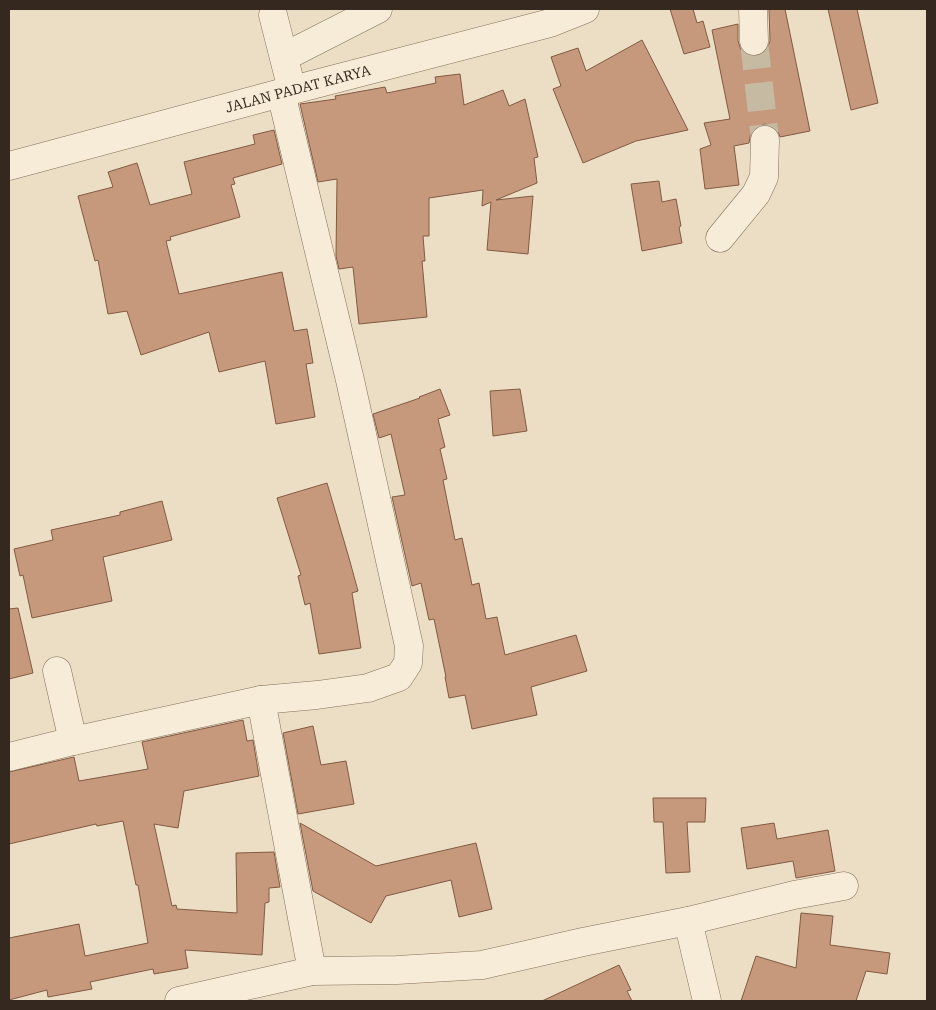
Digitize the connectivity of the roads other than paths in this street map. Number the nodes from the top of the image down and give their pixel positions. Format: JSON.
{"nodes":[{"id":1,"x":378,"y":9,"type":"edge"},
{"id":2,"x":585,"y":9,"type":"edge"},
{"id":3,"x":753,"y":9,"type":"edge"},
{"id":4,"x":273,"y":15,"type":"dead end"},
{"id":5,"x":754,"y":41,"type":"tunnel mouth"},
{"id":6,"x":284,"y":57,"type":"junction"},
{"id":7,"x":286,"y":91,"type":"junction"},
{"id":8,"x":765,"y":140,"type":"tunnel mouth"},
{"id":9,"x":9,"y":166,"type":"edge"},
{"id":10,"x":720,"y":238,"type":"dead end"},
{"id":11,"x":57,"y":671,"type":"dead end"},
{"id":12,"x":261,"y":700,"type":"junction"},
{"id":13,"x":73,"y":740,"type":"junction"},
{"id":14,"x":9,"y":757,"type":"edge"},
{"id":15,"x":844,"y":886,"type":"dead end"},
{"id":16,"x":688,"y":921,"type":"junction"},
{"id":17,"x":312,"y":971,"type":"junction"},
{"id":18,"x":179,"y":1001,"type":"edge"},
{"id":19,"x":708,"y":1001,"type":"edge"}],
"edges":[{"from":1,"to":6,"type":"street"},
{"from":2,"to":7,"type":"street","name":"JALAN PADAT KARYA"},
{"from":3,"to":5,"type":"street"},
{"from":4,"to":6,"type":"street"},
{"from":6,"to":7,"type":"street"},
{"from":7,"to":9,"type":"street","name":"JALAN PADAT KARYA"},
{"from":7,"to":12,"type":"street"},
{"from":8,"to":10,"type":"street"},
{"from":11,"to":13,"type":"street"},
{"from":12,"to":13,"type":"street"},
{"from":12,"to":17,"type":"street"},
{"from":13,"to":14,"type":"street"},
{"from":15,"to":16,"type":"street"},
{"from":16,"to":17,"type":"street"},
{"from":16,"to":19,"type":"street"},
{"from":17,"to":18,"type":"street"}]}
